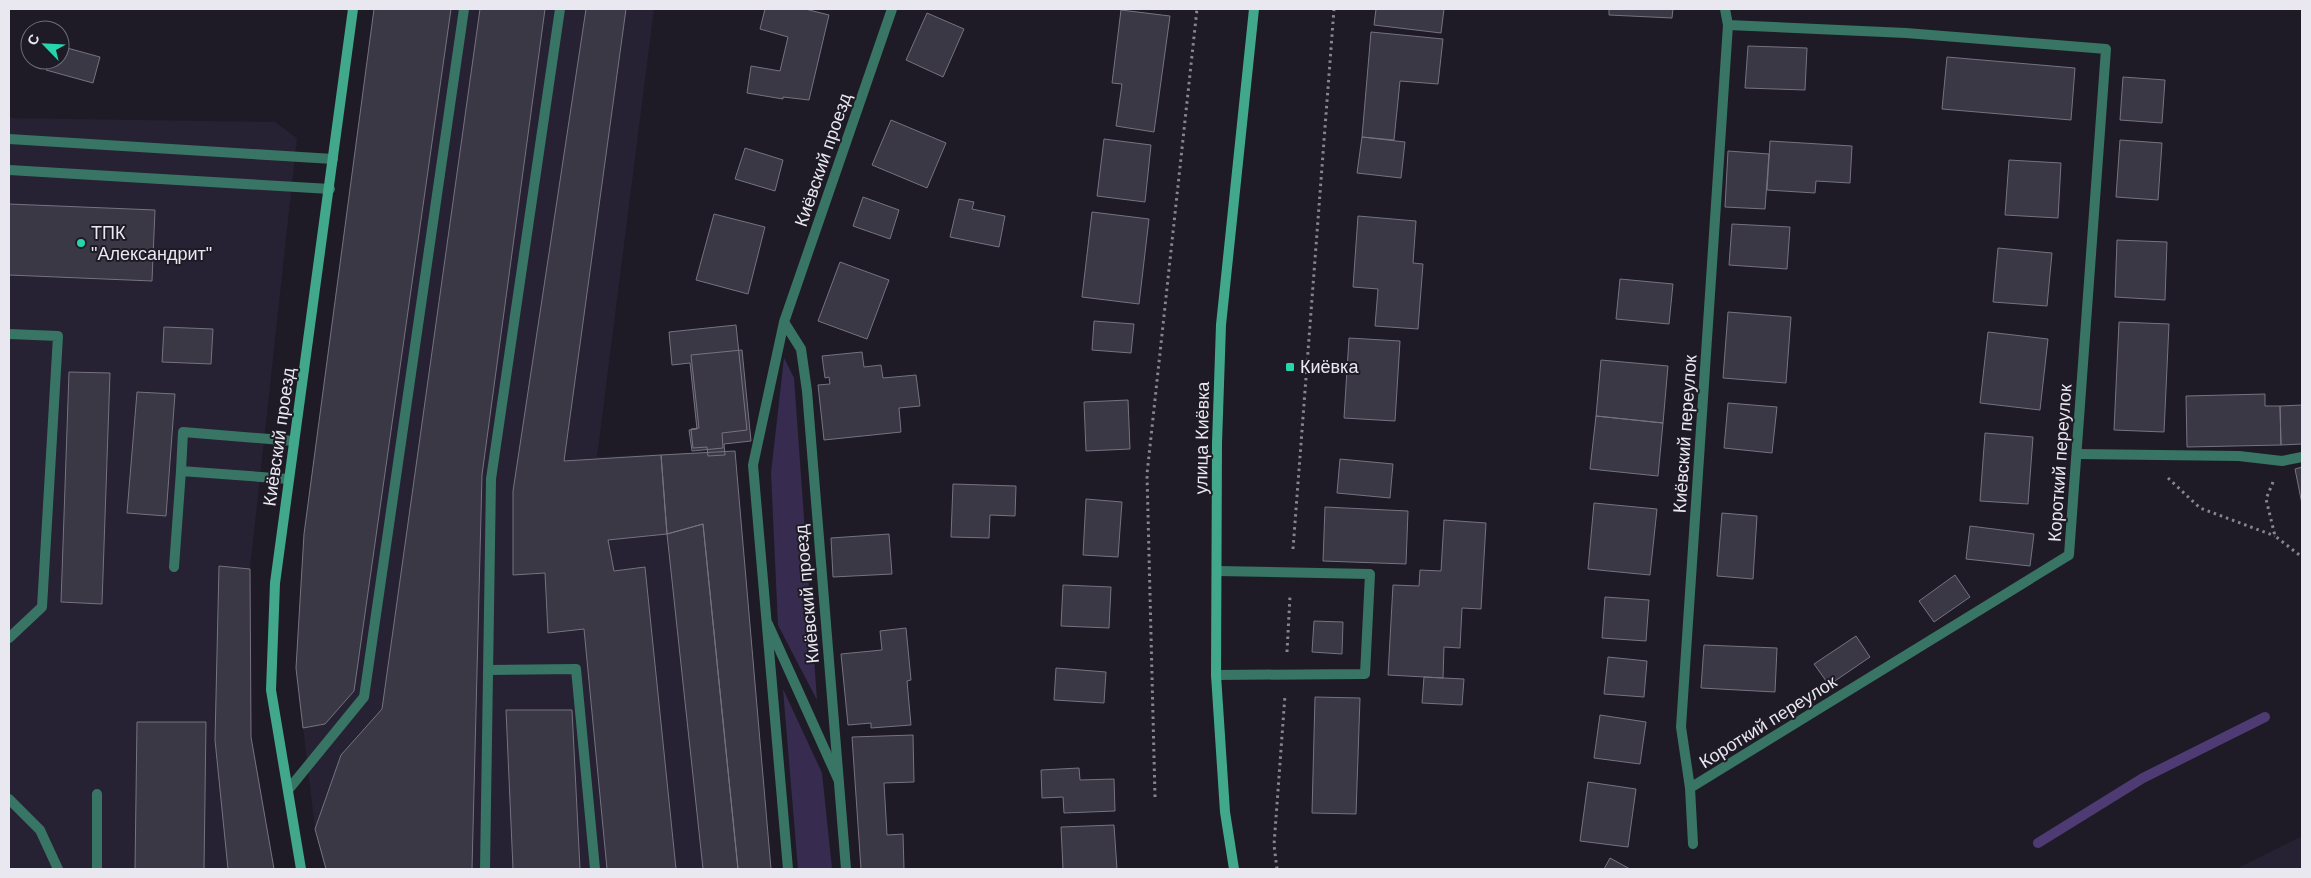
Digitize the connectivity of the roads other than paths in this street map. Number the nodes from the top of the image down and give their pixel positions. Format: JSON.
{"nodes":[{"id":1,"x":353,"y":9,"type":"edge"},
{"id":2,"x":464,"y":9,"type":"edge"},
{"id":3,"x":560,"y":9,"type":"edge"},
{"id":4,"x":892,"y":9,"type":"edge"},
{"id":5,"x":1254,"y":9,"type":"edge"},
{"id":6,"x":1725,"y":9,"type":"edge"},
{"id":7,"x":1728,"y":25,"type":"junction"},
{"id":8,"x":9,"y":139,"type":"edge"},
{"id":9,"x":333,"y":159,"type":"junction"},
{"id":10,"x":9,"y":170,"type":"edge"},
{"id":11,"x":330,"y":189,"type":"junction"},
{"id":12,"x":784,"y":322,"type":"junction"},
{"id":13,"x":9,"y":334,"type":"edge"},
{"id":14,"x":294,"y":441,"type":"junction"},
{"id":15,"x":2077,"y":454,"type":"junction"},
{"id":16,"x":2302,"y":457,"type":"edge"},
{"id":17,"x":181,"y":471,"type":"junction"},
{"id":18,"x":289,"y":479,"type":"junction"},
{"id":19,"x":174,"y":567,"type":"dead end"},
{"id":20,"x":1217,"y":571,"type":"junction"},
{"id":21,"x":765,"y":619,"type":"junction"},
{"id":22,"x":9,"y":638,"type":"edge"},
{"id":23,"x":488,"y":670,"type":"junction"},
{"id":24,"x":1216,"y":675,"type":"junction"},
{"id":25,"x":838,"y":780,"type":"junction"},
{"id":26,"x":1690,"y":788,"type":"junction"},
{"id":27,"x":288,"y":790,"type":"junction"},
{"id":28,"x":97,"y":794,"type":"dead end"},
{"id":29,"x":9,"y":799,"type":"edge"},
{"id":30,"x":1693,"y":844,"type":"dead end"},
{"id":31,"x":58,"y":869,"type":"edge"},
{"id":32,"x":97,"y":869,"type":"edge"},
{"id":33,"x":301,"y":869,"type":"edge"},
{"id":34,"x":485,"y":869,"type":"edge"},
{"id":35,"x":595,"y":869,"type":"edge"},
{"id":36,"x":788,"y":869,"type":"edge"},
{"id":37,"x":846,"y":869,"type":"edge"},
{"id":38,"x":1234,"y":869,"type":"edge"}],
"edges":[{"from":1,"to":9,"type":"main road","name":"Киёвский проезд"},
{"from":2,"to":27,"type":"street"},
{"from":3,"to":23,"type":"street"},
{"from":4,"to":12,"type":"street","name":"Киёвский проезд"},
{"from":5,"to":20,"type":"main road","name":"улица Киёвка"},
{"from":6,"to":7,"type":"street","name":"Киёвский переулок"},
{"from":7,"to":15,"type":"street","name":"Короткий переулок"},
{"from":7,"to":26,"type":"street","name":"Киёвский переулок"},
{"from":8,"to":9,"type":"street"},
{"from":9,"to":11,"type":"main road","name":"Киёвский проезд"},
{"from":10,"to":11,"type":"street"},
{"from":11,"to":14,"type":"main road","name":"Киёвский проезд"},
{"from":12,"to":21,"type":"street","name":"Киёвский проезд"},
{"from":12,"to":25,"type":"street","name":"Киёвский проезд"},
{"from":13,"to":22,"type":"street"},
{"from":14,"to":17,"type":"street"},
{"from":14,"to":18,"type":"main road","name":"Киёвский проезд"},
{"from":15,"to":16,"type":"street"},
{"from":15,"to":26,"type":"street","name":"Короткий переулок"},
{"from":17,"to":18,"type":"street"},
{"from":17,"to":19,"type":"street"},
{"from":18,"to":27,"type":"main road","name":"Киёвский проезд"},
{"from":20,"to":24,"type":"main road","name":"улица Киёвка"},
{"from":20,"to":24,"type":"street"},
{"from":21,"to":25,"type":"street"},
{"from":21,"to":36,"type":"street","name":"Киёвский проезд"},
{"from":23,"to":34,"type":"street"},
{"from":23,"to":35,"type":"street"},
{"from":24,"to":38,"type":"main road","name":"улица Киёвка"},
{"from":25,"to":37,"type":"street","name":"Киёвский проезд"},
{"from":26,"to":30,"type":"street","name":"Киёвский переулок"},
{"from":27,"to":33,"type":"main road","name":"Киёвский проезд"},
{"from":28,"to":32,"type":"street"},
{"from":29,"to":31,"type":"street"}]}
